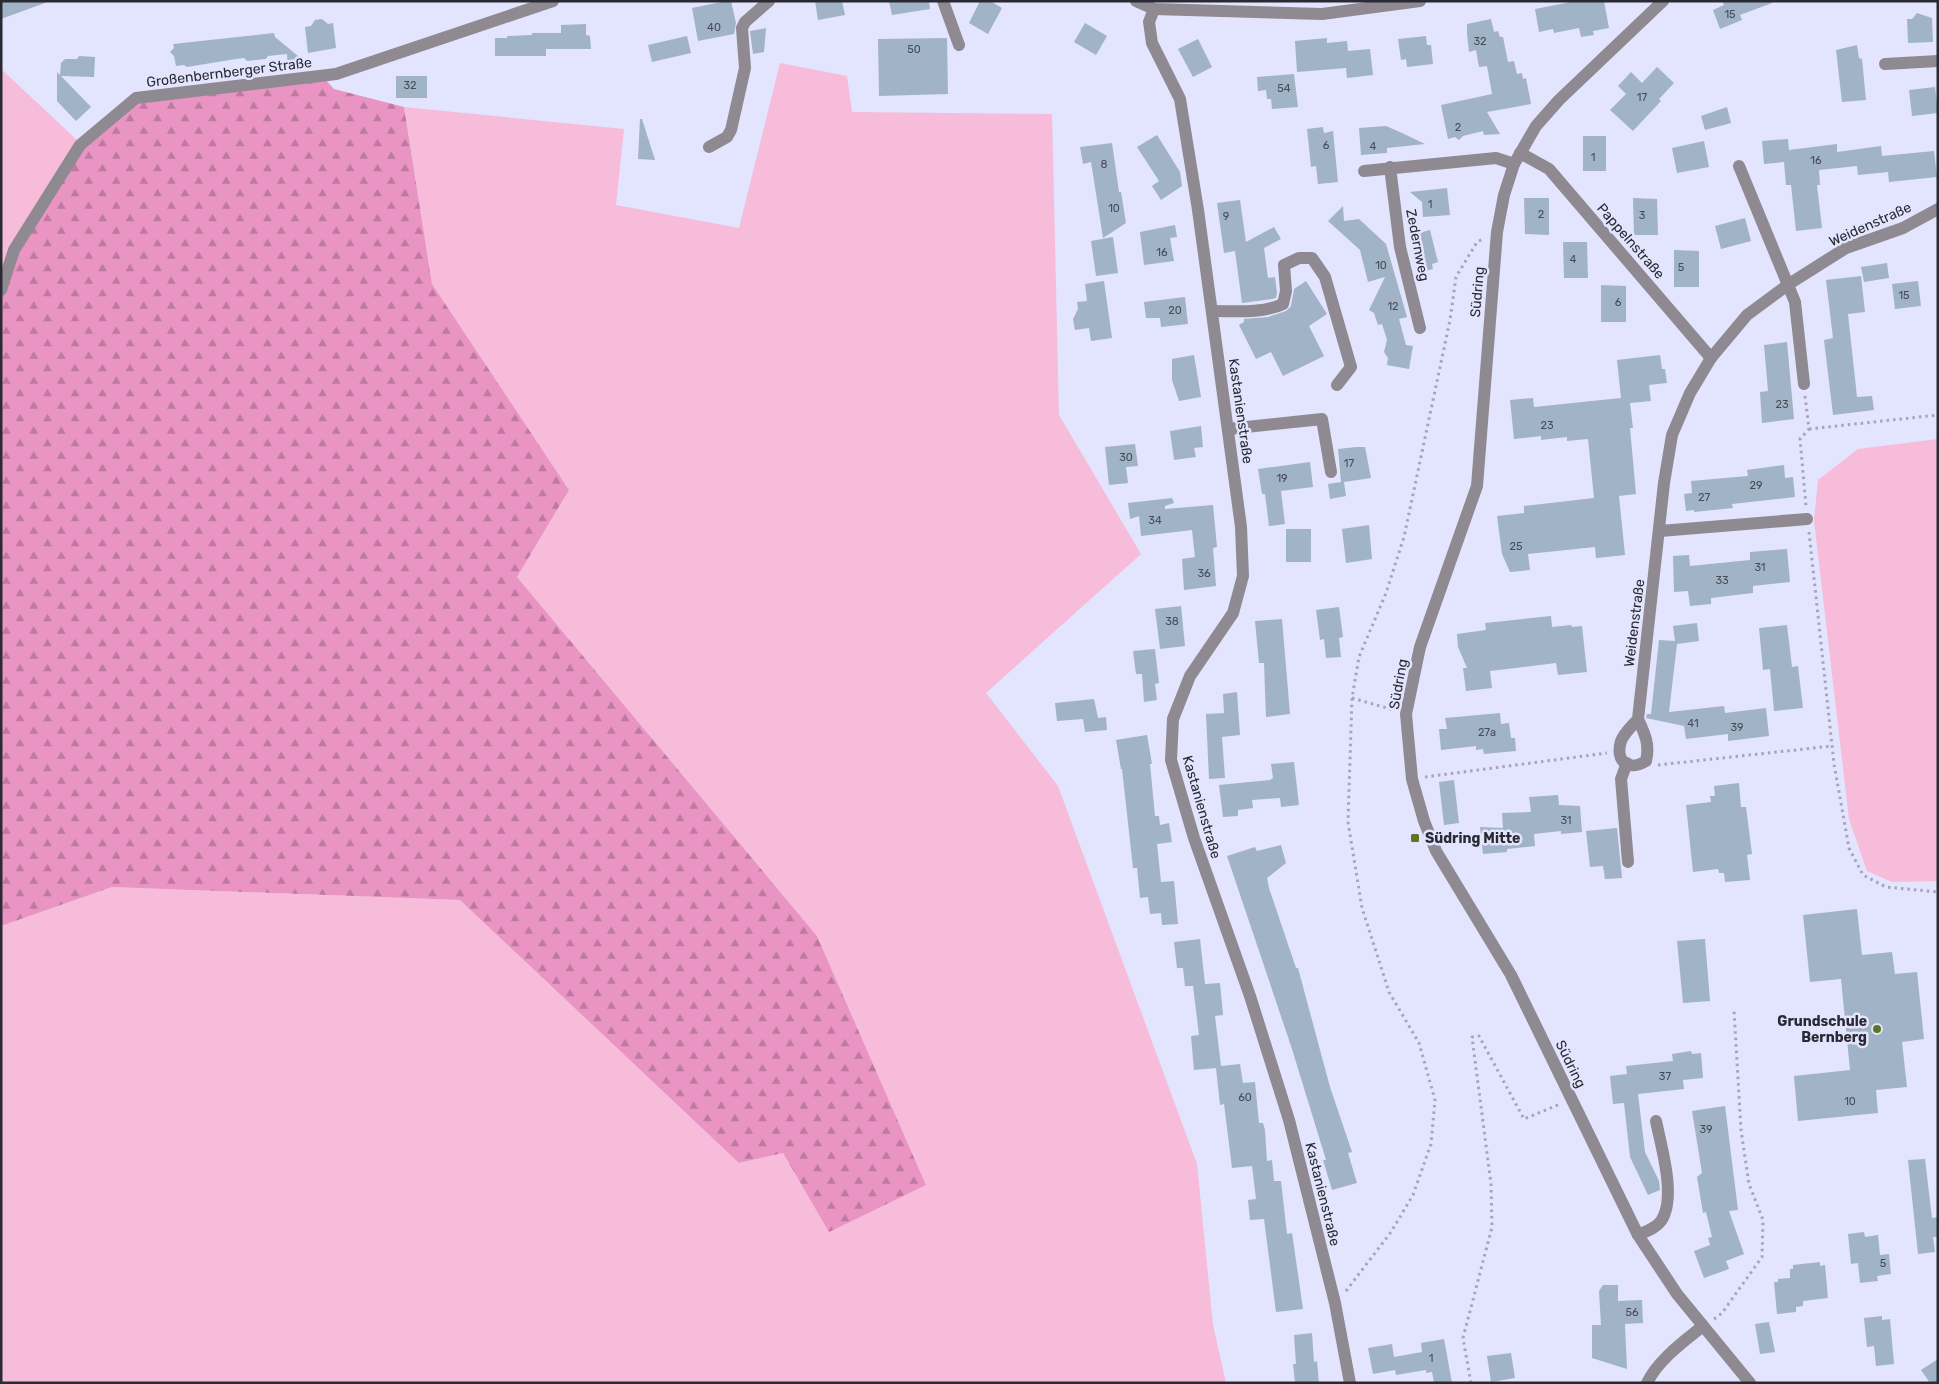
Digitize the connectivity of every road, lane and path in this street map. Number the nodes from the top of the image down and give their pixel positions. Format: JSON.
{"nodes":[{"id":1,"x":553,"y":1,"type":"edge"},
{"id":2,"x":769,"y":1,"type":"edge"},
{"id":3,"x":943,"y":1,"type":"edge"},
{"id":4,"x":1136,"y":1,"type":"edge"},
{"id":5,"x":1420,"y":1,"type":"edge"},
{"id":6,"x":1655,"y":4,"type":"edge"},
{"id":7,"x":1154,"y":9,"type":"junction"},
{"id":8,"x":959,"y":45,"type":"dead end"},
{"id":9,"x":1938,"y":61,"type":"edge"},
{"id":10,"x":1885,"y":64,"type":"dead end"},
{"id":11,"x":709,"y":147,"type":"dead end"},
{"id":12,"x":1517,"y":159,"type":"junction"},
{"id":13,"x":1739,"y":166,"type":"dead end"},
{"id":14,"x":1390,"y":167,"type":"junction"},
{"id":15,"x":1364,"y":170,"type":"dead end"},
{"id":16,"x":1938,"y":209,"type":"edge"},
{"id":17,"x":1789,"y":284,"type":"junction"},
{"id":18,"x":1,"y":290,"type":"edge"},
{"id":19,"x":1212,"y":311,"type":"junction"},
{"id":20,"x":1420,"y":328,"type":"dead end"},
{"id":21,"x":1711,"y":358,"type":"junction"},
{"id":22,"x":1804,"y":384,"type":"joint"},
{"id":23,"x":1338,"y":385,"type":"dead end"},
{"id":24,"x":1938,"y":415,"type":"edge"},
{"id":25,"x":1228,"y":429,"type":"junction"},
{"id":26,"x":1809,"y":429,"type":"junction"},
{"id":27,"x":1331,"y":472,"type":"dead end"},
{"id":28,"x":1807,"y":519,"type":"junction"},
{"id":29,"x":1660,"y":531,"type":"junction"},
{"id":30,"x":1352,"y":698,"type":"dead end"},
{"id":31,"x":1406,"y":714,"type":"junction"},
{"id":32,"x":1638,"y":719,"type":"junction"},
{"id":33,"x":1832,"y":746,"type":"junction"},
{"id":34,"x":1619,"y":752,"type":"junction"},
{"id":35,"x":1646,"y":761,"type":"junction"},
{"id":36,"x":1627,"y":764,"type":"junction"},
{"id":37,"x":1412,"y":779,"type":"junction"},
{"id":38,"x":1628,"y":862,"type":"dead end"},
{"id":39,"x":1938,"y":892,"type":"edge"},
{"id":40,"x":1734,"y":1010,"type":"dead end"},
{"id":41,"x":1571,"y":1099,"type":"junction"},
{"id":42,"x":1656,"y":1121,"type":"dead end"},
{"id":43,"x":1638,"y":1235,"type":"junction"},
{"id":44,"x":1702,"y":1326,"type":"junction"},
{"id":45,"x":1350,"y":1383,"type":"edge"},
{"id":46,"x":1471,"y":1383,"type":"edge"},
{"id":47,"x":1648,"y":1383,"type":"edge"},
{"id":48,"x":1750,"y":1383,"type":"edge"}],
"edges":[{"from":1,"to":18,"type":"street","name":"Großenbernberger Straße"},
{"from":2,"to":11,"type":"street"},
{"from":3,"to":8,"type":"street"},
{"from":4,"to":7,"type":"street"},
{"from":5,"to":7,"type":"street"},
{"from":6,"to":12,"type":"street","name":"Südring"},
{"from":7,"to":19,"type":"street","name":"Kastanienstraße"},
{"from":9,"to":10,"type":"street"},
{"from":12,"to":14,"type":"street"},
{"from":12,"to":21,"type":"street","name":"Pappelnstraße"},
{"from":12,"to":31,"type":"street","name":"Südring"},
{"from":13,"to":17,"type":"street"},
{"from":14,"to":15,"type":"street"},
{"from":14,"to":20,"type":"street","name":"Zedernweg"},
{"from":16,"to":17,"type":"street","name":"Weidenstraße"},
{"from":17,"to":21,"type":"street","name":"Weidenstraße"},
{"from":17,"to":22,"type":"street"},
{"from":19,"to":23,"type":"street"},
{"from":19,"to":25,"type":"street","name":"Kastanienstraße"},
{"from":21,"to":29,"type":"street","name":"Weidenstraße"},
{"from":22,"to":26,"type":"path"},
{"from":24,"to":26,"type":"path"},
{"from":25,"to":27,"type":"street"},
{"from":25,"to":45,"type":"street","name":"Kastanienstraße"},
{"from":26,"to":28,"type":"path"},
{"from":28,"to":29,"type":"street"},
{"from":28,"to":33,"type":"path"},
{"from":29,"to":32,"type":"street","name":"Weidenstraße"},
{"from":30,"to":31,"type":"path"},
{"from":31,"to":37,"type":"street","name":"Südring"},
{"from":32,"to":34,"type":"street"},
{"from":32,"to":35,"type":"street","name":"Weidenstraße"},
{"from":33,"to":35,"type":"path"},
{"from":33,"to":39,"type":"path"},
{"from":34,"to":36,"type":"street"},
{"from":34,"to":37,"type":"path"},
{"from":35,"to":36,"type":"street"},
{"from":36,"to":38,"type":"street"},
{"from":37,"to":41,"type":"street","name":"Südring"},
{"from":40,"to":44,"type":"path"},
{"from":41,"to":43,"type":"street","name":"Südring"},
{"from":41,"to":46,"type":"path"},
{"from":42,"to":43,"type":"street"},
{"from":43,"to":44,"type":"street","name":"Südring"},
{"from":44,"to":47,"type":"street"},
{"from":44,"to":48,"type":"street","name":"Südring"}]}
